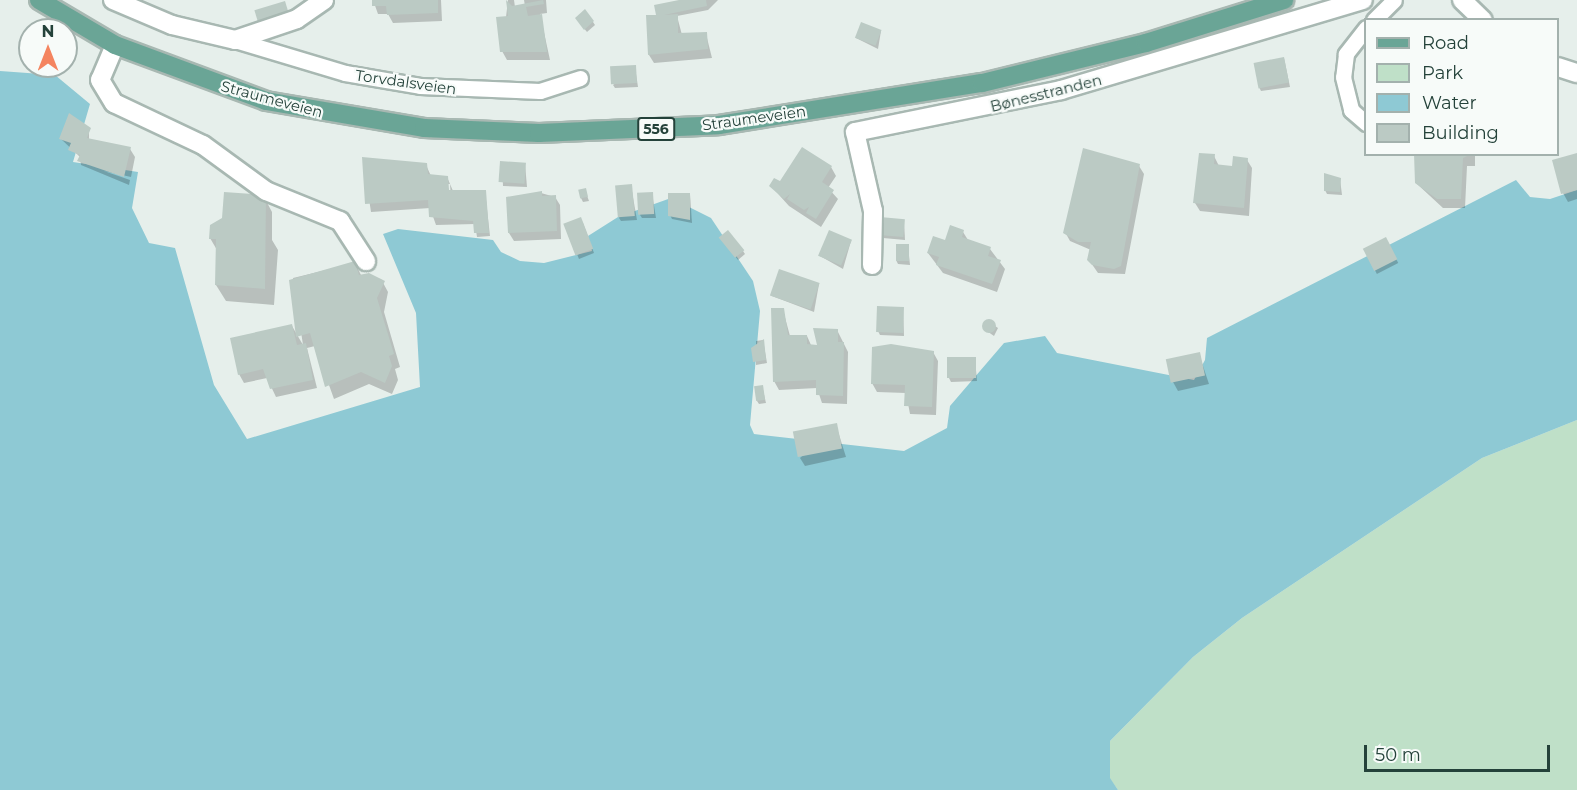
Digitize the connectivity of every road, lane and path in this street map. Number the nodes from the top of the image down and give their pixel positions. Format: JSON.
{"nodes":[{"id":1,"x":39,"y":0,"type":"edge"},
{"id":2,"x":113,"y":0,"type":"edge"},
{"id":3,"x":324,"y":0,"type":"edge"},
{"id":4,"x":1284,"y":0,"type":"edge"},
{"id":5,"x":1363,"y":0,"type":"edge"},
{"id":6,"x":1394,"y":0,"type":"edge"},
{"id":7,"x":1461,"y":0,"type":"edge"},
{"id":8,"x":1376,"y":18,"type":"edge"},
{"id":9,"x":1481,"y":18,"type":"edge"},
{"id":10,"x":1364,"y":29,"type":"edge"},
{"id":11,"x":235,"y":40,"type":"junction"},
{"id":12,"x":115,"y":45,"type":"junction"},
{"id":13,"x":1559,"y":68,"type":"edge"},
{"id":14,"x":1577,"y":73,"type":"edge"},
{"id":15,"x":580,"y":78,"type":"dead end"},
{"id":16,"x":1364,"y":122,"type":"edge"},
{"id":17,"x":366,"y":261,"type":"dead end"},
{"id":18,"x":872,"y":265,"type":"dead end"}],
"edges":[{"from":1,"to":12,"type":"main road","name":"Straumeveien","number":"556"},
{"from":2,"to":11,"type":"street","name":"Torvdalsveien"},
{"from":3,"to":11,"type":"street"},
{"from":4,"to":12,"type":"main road","name":"Straumeveien","number":"556"},
{"from":5,"to":18,"type":"street","name":"Bønesstranden"},
{"from":6,"to":8,"type":"lane"},
{"from":7,"to":9,"type":"street"},
{"from":10,"to":16,"type":"lane"},
{"from":11,"to":15,"type":"lane","name":"Torvdalsveien"},
{"from":12,"to":17,"type":"street"},
{"from":13,"to":14,"type":"street"}]}
